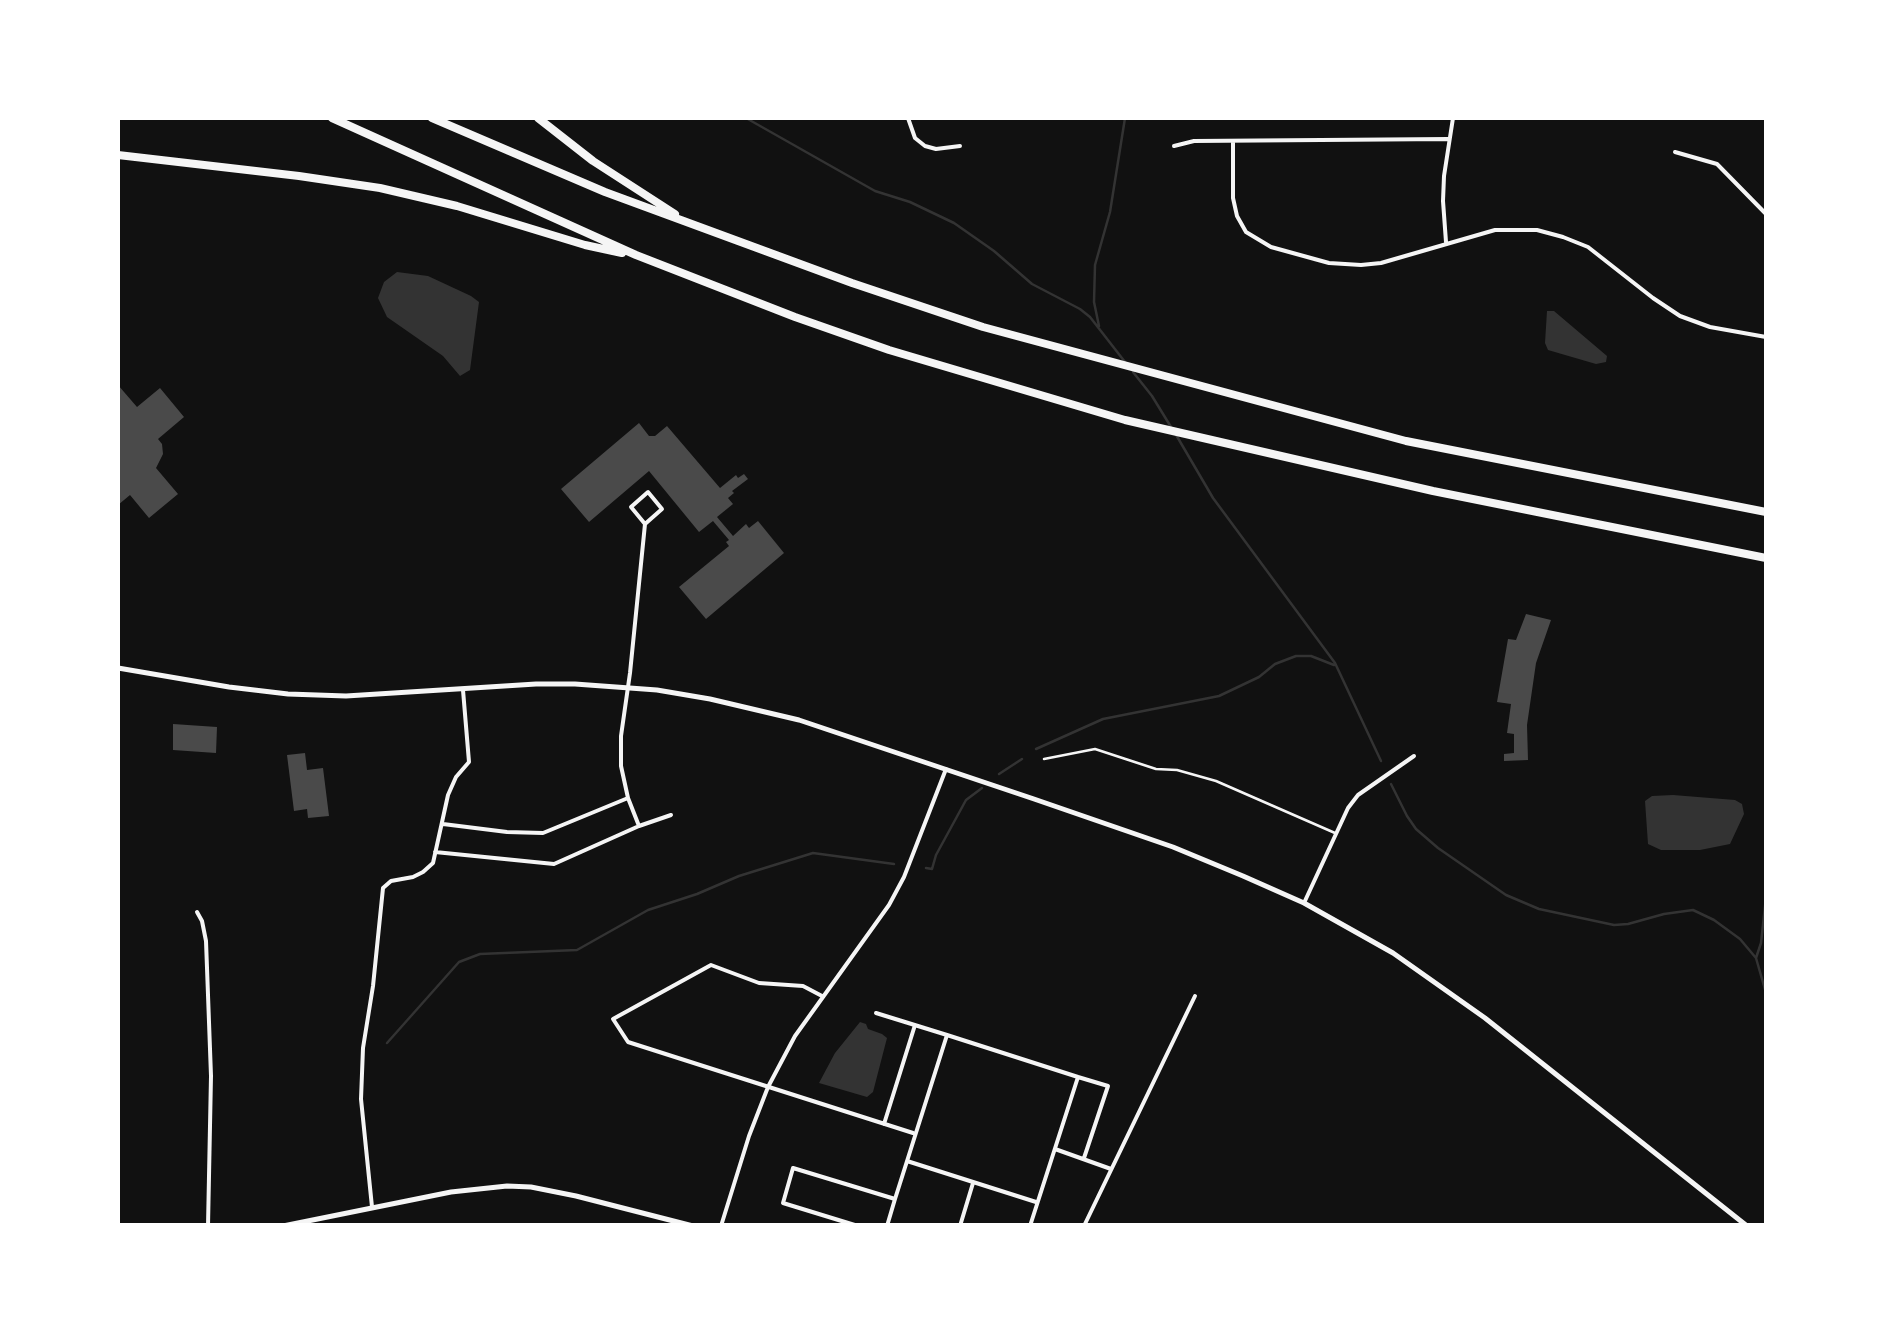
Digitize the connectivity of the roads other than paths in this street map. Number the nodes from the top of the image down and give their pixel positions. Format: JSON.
{"nodes":[{"id":1,"x":332,"y":118,"type":"edge"},
{"id":2,"x":432,"y":118,"type":"edge"},
{"id":3,"x":538,"y":118,"type":"edge"},
{"id":4,"x":908,"y":118,"type":"edge"},
{"id":5,"x":1453,"y":118,"type":"edge"},
{"id":6,"x":1448,"y":139,"type":"junction"},
{"id":7,"x":1233,"y":141,"type":"junction"},
{"id":8,"x":960,"y":146,"type":"dead end"},
{"id":9,"x":1174,"y":146,"type":"dead end"},
{"id":10,"x":1675,"y":152,"type":"dead end"},
{"id":11,"x":118,"y":155,"type":"edge"},
{"id":12,"x":1766,"y":214,"type":"edge"},
{"id":13,"x":688,"y":222,"type":"junction"},
{"id":14,"x":1446,"y":243,"type":"junction"},
{"id":15,"x":636,"y":256,"type":"junction"},
{"id":16,"x":1766,"y":337,"type":"edge"},
{"id":17,"x":1766,"y":512,"type":"edge"},
{"id":18,"x":644,"y":524,"type":"junction"},
{"id":19,"x":1766,"y":558,"type":"edge"},
{"id":20,"x":118,"y":668,"type":"edge"},
{"id":21,"x":463,"y":687,"type":"junction"},
{"id":22,"x":628,"y":687,"type":"junction"},
{"id":23,"x":1414,"y":756,"type":"dead end"},
{"id":24,"x":1044,"y":759,"type":"dead end"},
{"id":25,"x":946,"y":769,"type":"junction"},
{"id":26,"x":628,"y":798,"type":"junction"},
{"id":27,"x":671,"y":815,"type":"dead end"},
{"id":28,"x":443,"y":824,"type":"junction"},
{"id":29,"x":639,"y":826,"type":"junction"},
{"id":30,"x":1336,"y":834,"type":"junction"},
{"id":31,"x":436,"y":852,"type":"junction"},
{"id":32,"x":1304,"y":904,"type":"junction"},
{"id":33,"x":197,"y":912,"type":"dead end"},
{"id":34,"x":822,"y":996,"type":"junction"},
{"id":35,"x":1196,"y":996,"type":"dead end"},
{"id":36,"x":876,"y":1013,"type":"dead end"},
{"id":37,"x":914,"y":1025,"type":"junction"},
{"id":38,"x":947,"y":1035,"type":"junction"},
{"id":39,"x":1078,"y":1076,"type":"junction"},
{"id":40,"x":768,"y":1088,"type":"junction"},
{"id":41,"x":884,"y":1124,"type":"junction"},
{"id":42,"x":914,"y":1134,"type":"junction"},
{"id":43,"x":1055,"y":1149,"type":"junction"},
{"id":44,"x":1084,"y":1158,"type":"junction"},
{"id":45,"x":907,"y":1161,"type":"junction"},
{"id":46,"x":1112,"y":1170,"type":"junction"},
{"id":47,"x":974,"y":1183,"type":"junction"},
{"id":48,"x":894,"y":1200,"type":"junction"},
{"id":49,"x":1038,"y":1202,"type":"junction"},
{"id":50,"x":372,"y":1208,"type":"junction"},
{"id":51,"x":208,"y":1226,"type":"edge"},
{"id":52,"x":283,"y":1226,"type":"edge"},
{"id":53,"x":693,"y":1226,"type":"edge"},
{"id":54,"x":720,"y":1226,"type":"edge"},
{"id":55,"x":858,"y":1226,"type":"edge"},
{"id":56,"x":887,"y":1226,"type":"edge"},
{"id":57,"x":960,"y":1226,"type":"edge"},
{"id":58,"x":1030,"y":1226,"type":"edge"},
{"id":59,"x":1084,"y":1226,"type":"edge"},
{"id":60,"x":1747,"y":1226,"type":"edge"}],
"edges":[{"from":1,"to":15,"type":"highway"},
{"from":2,"to":13,"type":"highway"},
{"from":3,"to":13,"type":"highway"},
{"from":4,"to":8,"type":"street"},
{"from":5,"to":6,"type":"street"},
{"from":6,"to":7,"type":"street"},
{"from":6,"to":14,"type":"street"},
{"from":7,"to":9,"type":"street"},
{"from":7,"to":14,"type":"street"},
{"from":10,"to":12,"type":"street"},
{"from":11,"to":15,"type":"highway"},
{"from":13,"to":17,"type":"highway"},
{"from":14,"to":16,"type":"street"},
{"from":15,"to":19,"type":"highway"},
{"from":18,"to":18,"type":"street"},
{"from":18,"to":22,"type":"street"},
{"from":20,"to":21,"type":"street"},
{"from":21,"to":22,"type":"street"},
{"from":21,"to":28,"type":"street"},
{"from":22,"to":25,"type":"street"},
{"from":22,"to":26,"type":"street"},
{"from":23,"to":30,"type":"street"},
{"from":24,"to":30,"type":"lane"},
{"from":25,"to":32,"type":"street"},
{"from":25,"to":34,"type":"street"},
{"from":26,"to":28,"type":"street"},
{"from":26,"to":29,"type":"street"},
{"from":27,"to":29,"type":"street"},
{"from":28,"to":31,"type":"street"},
{"from":29,"to":31,"type":"street"},
{"from":30,"to":32,"type":"street"},
{"from":31,"to":50,"type":"street"},
{"from":32,"to":60,"type":"street"},
{"from":33,"to":51,"type":"street"},
{"from":34,"to":40,"type":"street"},
{"from":34,"to":40,"type":"street"},
{"from":35,"to":46,"type":"street"},
{"from":36,"to":37,"type":"street"},
{"from":37,"to":38,"type":"street"},
{"from":37,"to":41,"type":"street"},
{"from":38,"to":39,"type":"street"},
{"from":38,"to":42,"type":"street"},
{"from":39,"to":43,"type":"street"},
{"from":39,"to":44,"type":"street"},
{"from":40,"to":41,"type":"street"},
{"from":40,"to":54,"type":"street"},
{"from":41,"to":42,"type":"street"},
{"from":42,"to":45,"type":"street"},
{"from":43,"to":44,"type":"street"},
{"from":43,"to":49,"type":"street"},
{"from":44,"to":46,"type":"street"},
{"from":45,"to":47,"type":"street"},
{"from":45,"to":48,"type":"street"},
{"from":46,"to":59,"type":"street"},
{"from":47,"to":49,"type":"street"},
{"from":47,"to":57,"type":"street"},
{"from":48,"to":55,"type":"street"},
{"from":48,"to":56,"type":"street"},
{"from":49,"to":58,"type":"street"},
{"from":50,"to":52,"type":"street"},
{"from":50,"to":53,"type":"street"}]}
